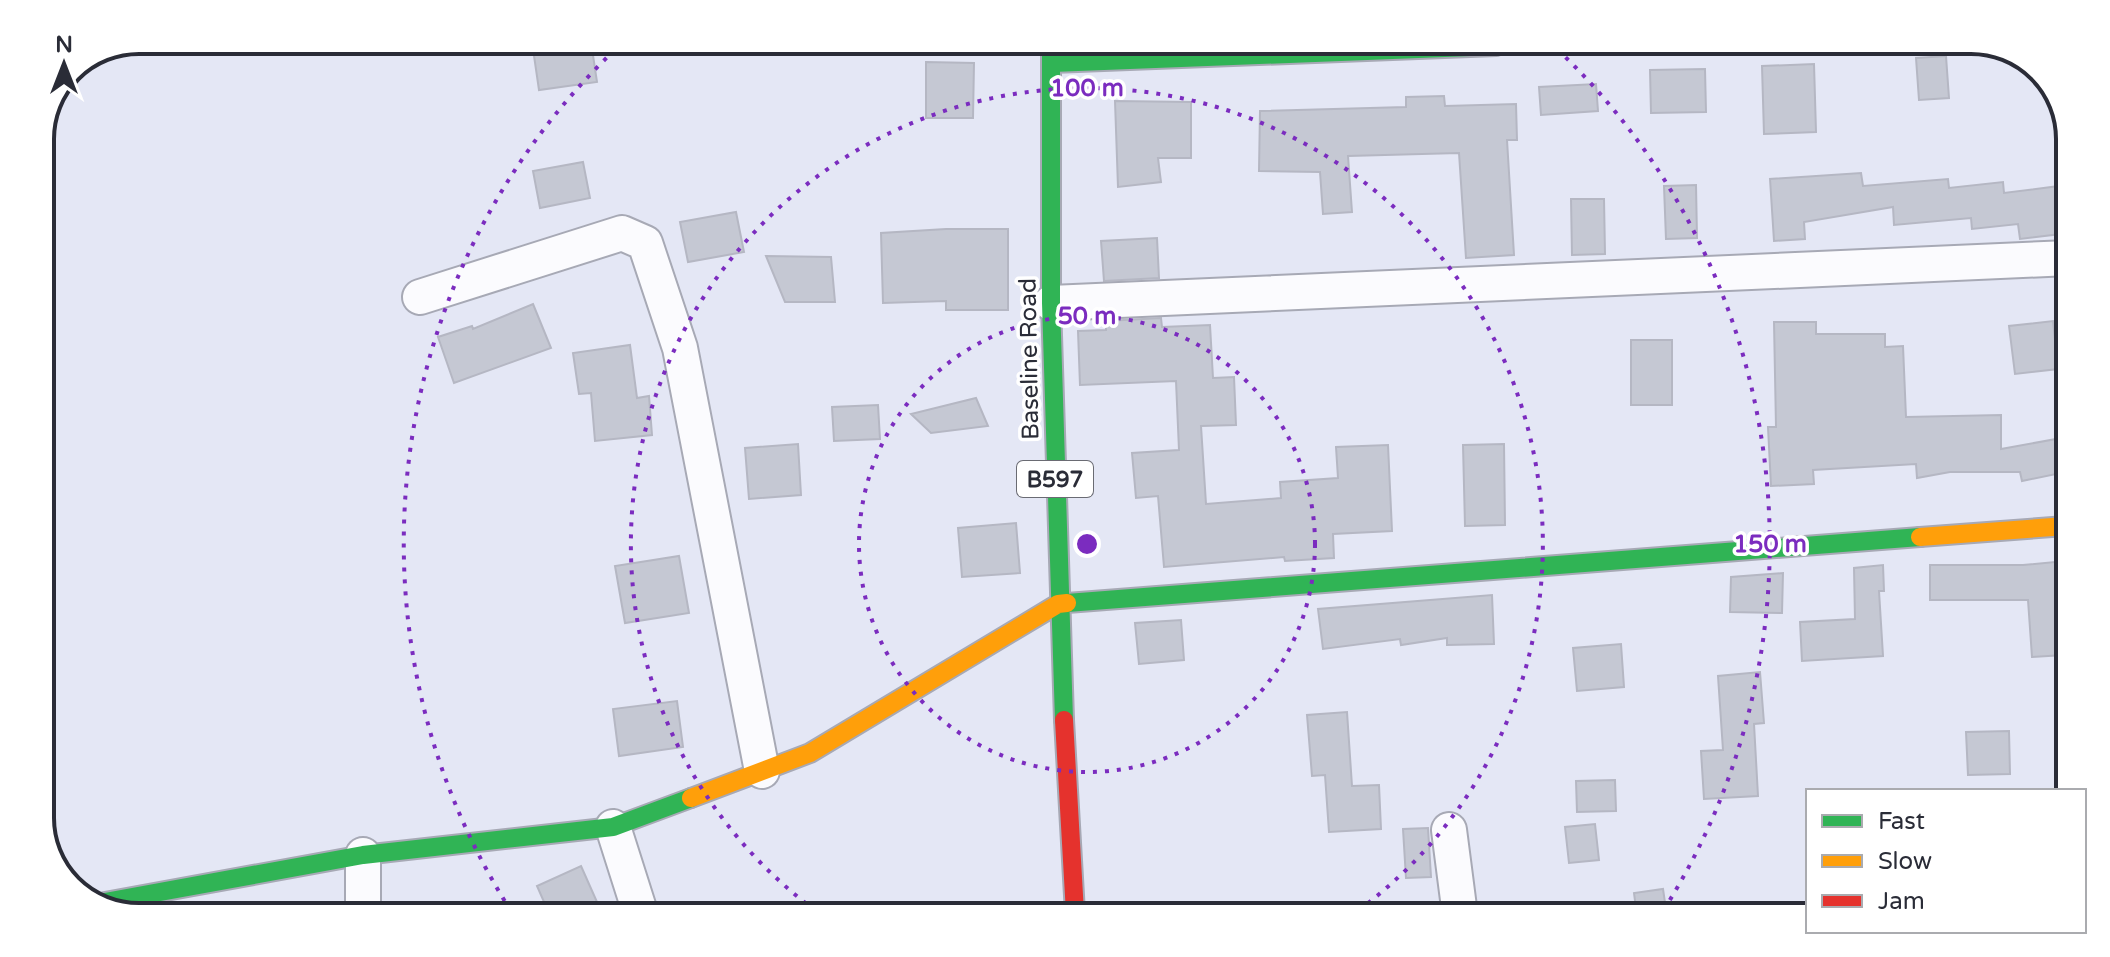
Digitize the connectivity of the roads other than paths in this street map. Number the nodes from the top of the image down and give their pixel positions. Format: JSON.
{"nodes":[{"id":1,"x":1052,"y":54,"type":"edge"},
{"id":2,"x":1287,"y":54,"type":"edge"},
{"id":3,"x":1052,"y":63,"type":"junction"},
{"id":4,"x":2056,"y":259,"type":"edge"},
{"id":5,"x":420,"y":297,"type":"dead end"},
{"id":6,"x":1051,"y":303,"type":"junction"},
{"id":7,"x":2056,"y":527,"type":"edge"},
{"id":8,"x":1058,"y":604,"type":"junction"},
{"id":9,"x":762,"y":771,"type":"junction"},
{"id":10,"x":613,"y":827,"type":"junction"},
{"id":11,"x":1449,"y":830,"type":"dead end"},
{"id":12,"x":363,"y":855,"type":"junction"},
{"id":13,"x":117,"y":900,"type":"edge"},
{"id":14,"x":363,"y":903,"type":"edge"},
{"id":15,"x":637,"y":903,"type":"edge"},
{"id":16,"x":1074,"y":903,"type":"edge"},
{"id":17,"x":1458,"y":903,"type":"edge"}],
"edges":[{"from":1,"to":3,"type":"street","name":"Baseline Road","number":"B597"},
{"from":2,"to":3,"type":"street"},
{"from":3,"to":6,"type":"street","name":"Baseline Road","number":"B597"},
{"from":4,"to":6,"type":"street"},
{"from":5,"to":9,"type":"street"},
{"from":6,"to":8,"type":"street","name":"Baseline Road","number":"B597"},
{"from":7,"to":8,"type":"street"},
{"from":8,"to":9,"type":"street"},
{"from":8,"to":16,"type":"street","name":"Baseline Road","number":"B597"},
{"from":9,"to":10,"type":"street"},
{"from":10,"to":12,"type":"street"},
{"from":10,"to":15,"type":"street"},
{"from":11,"to":17,"type":"street"},
{"from":12,"to":13,"type":"street"},
{"from":12,"to":14,"type":"street"}]}
